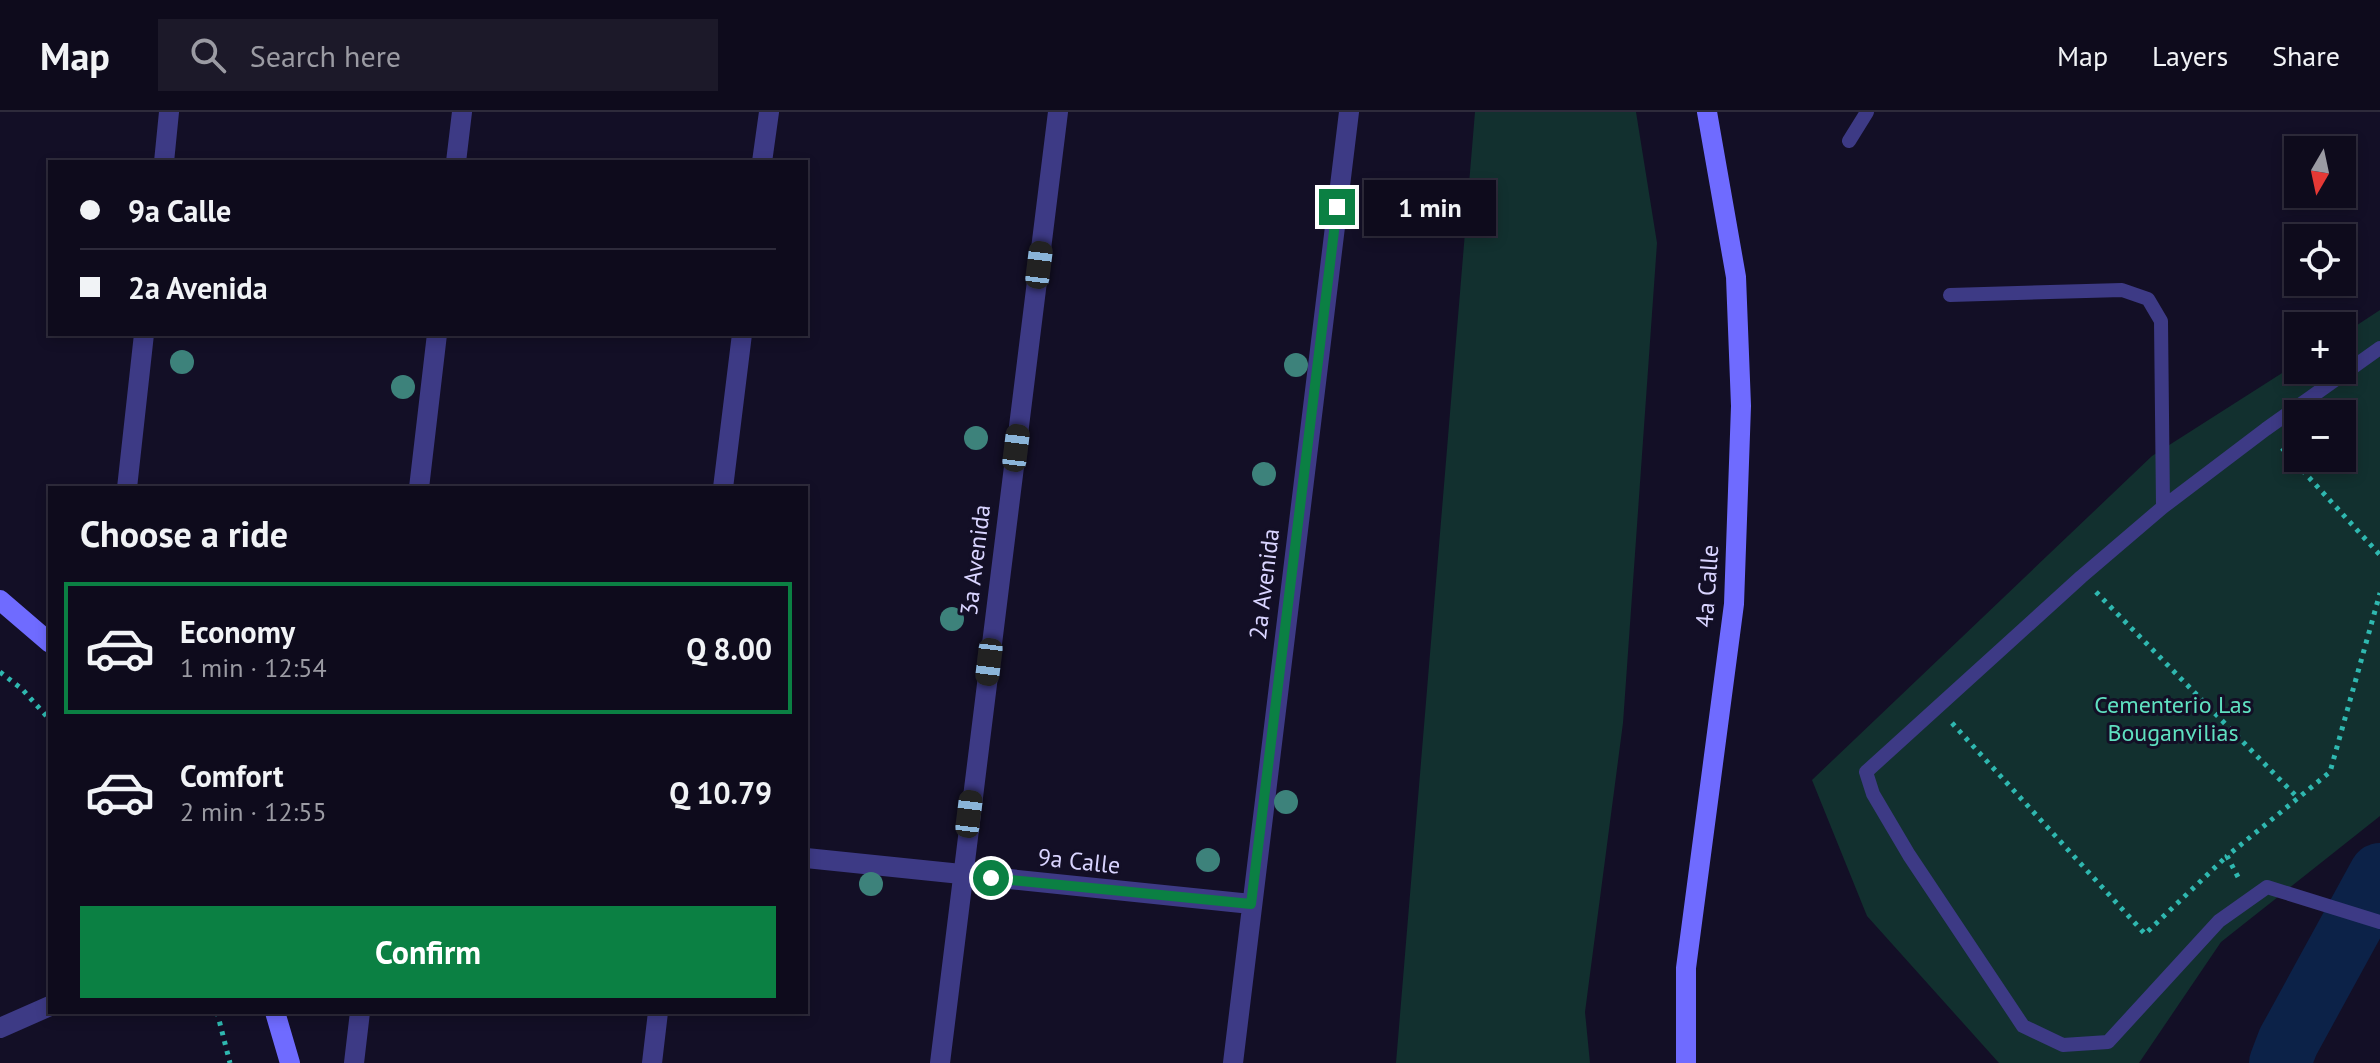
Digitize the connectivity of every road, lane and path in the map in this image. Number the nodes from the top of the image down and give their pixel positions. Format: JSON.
{"nodes":[{"id":1,"x":169,"y":112,"type":"edge"},
{"id":2,"x":462,"y":112,"type":"edge"},
{"id":3,"x":769,"y":112,"type":"edge"},
{"id":4,"x":1058,"y":112,"type":"edge"},
{"id":5,"x":1349,"y":112,"type":"edge"},
{"id":6,"x":1707,"y":112,"type":"edge"},
{"id":7,"x":1867,"y":112,"type":"edge"},
{"id":8,"x":1849,"y":141,"type":"dead end"},
{"id":9,"x":164,"y":160,"type":"edge"},
{"id":10,"x":456,"y":160,"type":"edge"},
{"id":11,"x":762,"y":160,"type":"edge"},
{"id":12,"x":1950,"y":295,"type":"dead end"},
{"id":13,"x":144,"y":336,"type":"edge"},
{"id":14,"x":437,"y":336,"type":"edge"},
{"id":15,"x":742,"y":336,"type":"edge"},
{"id":16,"x":2380,"y":348,"type":"edge"},
{"id":17,"x":2266,"y":429,"type":"junction"},
{"id":18,"x":127,"y":486,"type":"edge"},
{"id":19,"x":419,"y":486,"type":"edge"},
{"id":20,"x":723,"y":486,"type":"edge"},
{"id":21,"x":2163,"y":507,"type":"junction"},
{"id":22,"x":2380,"y":555,"type":"edge"},
{"id":23,"x":2081,"y":577,"type":"junction"},
{"id":24,"x":2380,"y":593,"type":"edge"},
{"id":25,"x":0,"y":600,"type":"edge"},
{"id":26,"x":48,"y":641,"type":"edge"},
{"id":27,"x":0,"y":672,"type":"edge"},
{"id":28,"x":1937,"y":708,"type":"junction"},
{"id":29,"x":48,"y":718,"type":"edge"},
{"id":30,"x":2298,"y":798,"type":"junction"},
{"id":31,"x":2227,"y":856,"type":"junction"},
{"id":32,"x":808,"y":858,"type":"edge"},
{"id":33,"x":962,"y":875,"type":"junction"},
{"id":34,"x":2250,"y":899,"type":"junction"},
{"id":35,"x":1251,"y":904,"type":"junction"},
{"id":36,"x":2380,"y":922,"type":"edge"},
{"id":37,"x":48,"y":1007,"type":"edge"},
{"id":38,"x":218,"y":1014,"type":"edge"},
{"id":39,"x":276,"y":1014,"type":"edge"},
{"id":40,"x":360,"y":1014,"type":"edge"},
{"id":41,"x":658,"y":1014,"type":"edge"},
{"id":42,"x":0,"y":1028,"type":"edge"},
{"id":43,"x":230,"y":1063,"type":"edge"},
{"id":44,"x":290,"y":1063,"type":"edge"},
{"id":45,"x":354,"y":1063,"type":"edge"},
{"id":46,"x":652,"y":1063,"type":"edge"},
{"id":47,"x":940,"y":1063,"type":"edge"},
{"id":48,"x":1233,"y":1063,"type":"edge"},
{"id":49,"x":1686,"y":1063,"type":"edge"}],
"edges":[{"from":1,"to":9,"type":"street"},
{"from":2,"to":10,"type":"street"},
{"from":3,"to":11,"type":"street"},
{"from":4,"to":33,"type":"street","name":"3a Avenida"},
{"from":5,"to":35,"type":"street","name":"2a Avenida"},
{"from":6,"to":49,"type":"main road","name":"4a Calle"},
{"from":7,"to":8,"type":"lane"},
{"from":12,"to":21,"type":"lane"},
{"from":13,"to":18,"type":"street"},
{"from":14,"to":19,"type":"street"},
{"from":15,"to":20,"type":"street"},
{"from":16,"to":17,"type":"lane"},
{"from":17,"to":21,"type":"lane"},
{"from":17,"to":22,"type":"path"},
{"from":21,"to":23,"type":"lane"},
{"from":23,"to":28,"type":"lane"},
{"from":23,"to":30,"type":"path"},
{"from":24,"to":30,"type":"path"},
{"from":25,"to":26,"type":"main road"},
{"from":27,"to":29,"type":"path"},
{"from":28,"to":31,"type":"path"},
{"from":28,"to":34,"type":"lane"},
{"from":30,"to":31,"type":"path"},
{"from":31,"to":34,"type":"path"},
{"from":32,"to":33,"type":"street","name":"9a Calle"},
{"from":33,"to":35,"type":"street","name":"9a Calle"},
{"from":33,"to":47,"type":"street","name":"3a Avenida"},
{"from":34,"to":36,"type":"lane"},
{"from":35,"to":48,"type":"street","name":"2a Avenida"},
{"from":37,"to":42,"type":"street"},
{"from":38,"to":43,"type":"path"},
{"from":39,"to":44,"type":"main road"},
{"from":40,"to":45,"type":"street"},
{"from":41,"to":46,"type":"street"}]}
